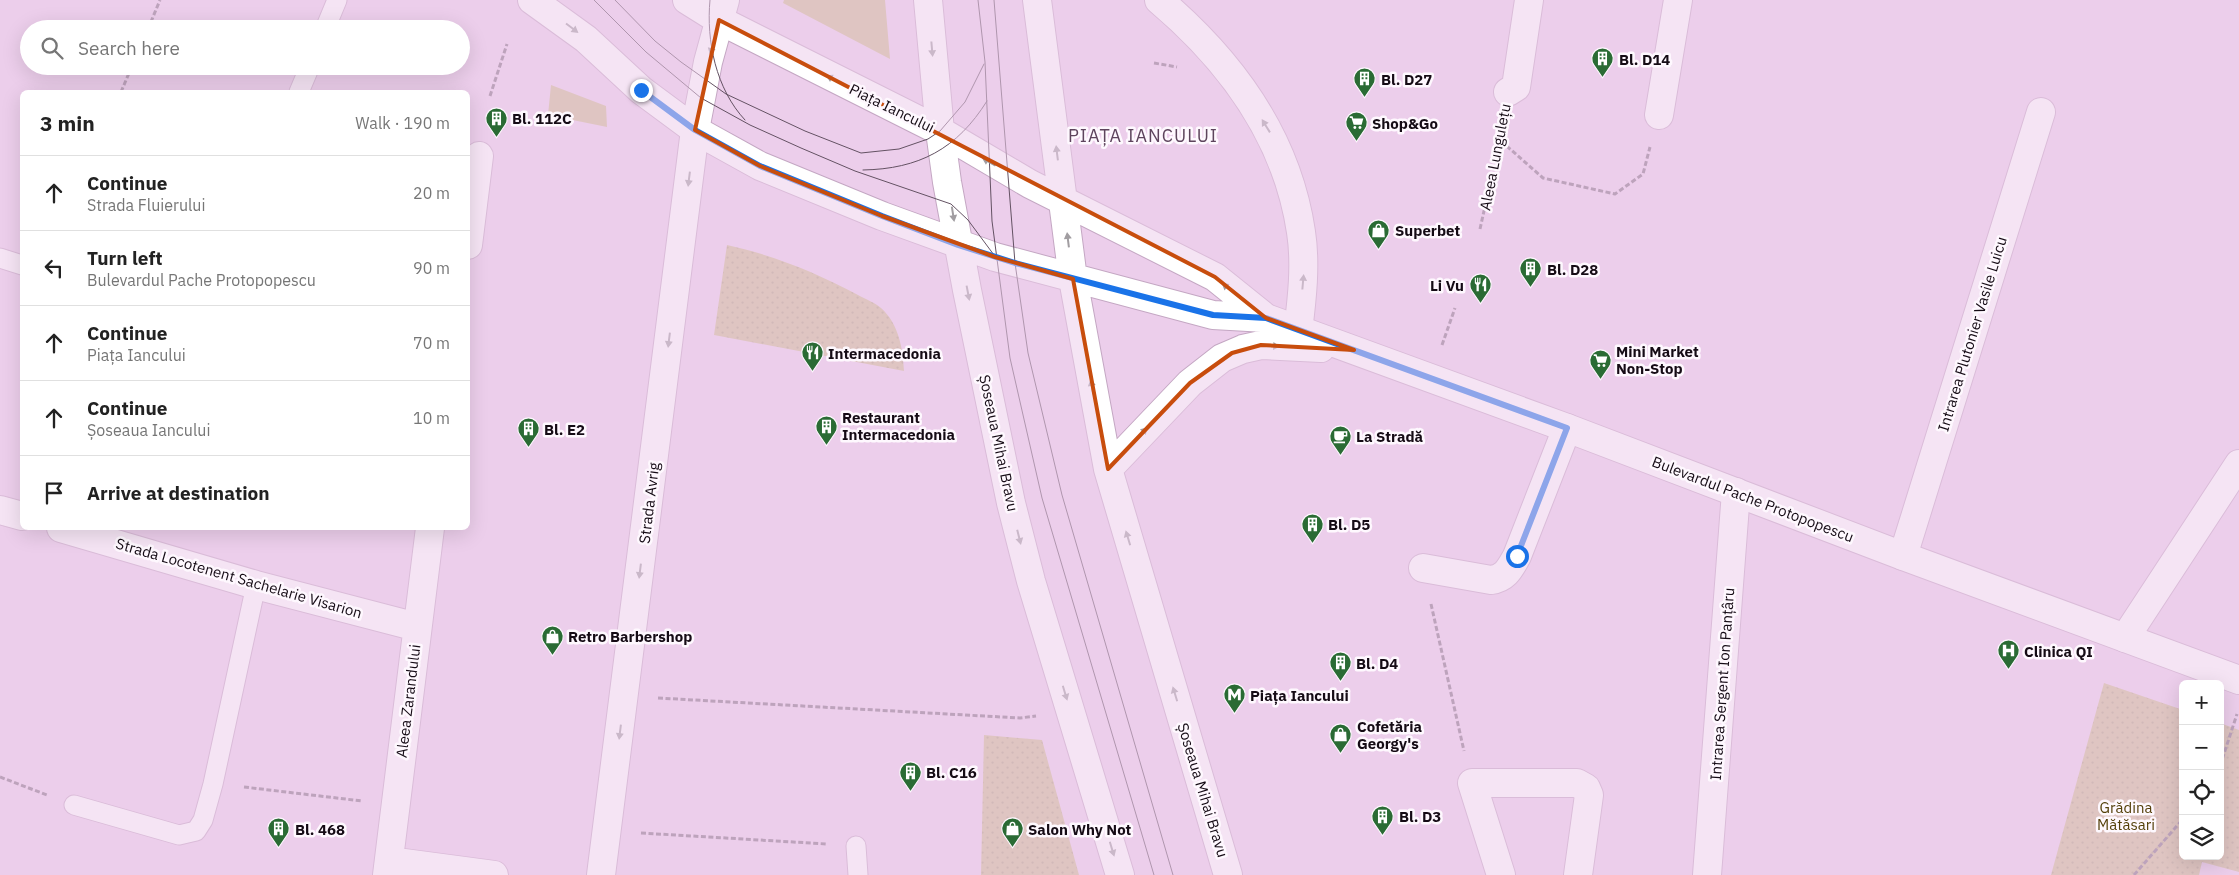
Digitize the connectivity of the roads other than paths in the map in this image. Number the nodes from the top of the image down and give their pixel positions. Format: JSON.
{"nodes":[{"id":1,"x":337,"y":0,"type":"edge"},
{"id":2,"x":532,"y":0,"type":"edge"},
{"id":3,"x":687,"y":0,"type":"edge"},
{"id":4,"x":928,"y":0,"type":"edge"},
{"id":5,"x":1037,"y":0,"type":"edge"},
{"id":6,"x":1159,"y":0,"type":"edge"},
{"id":7,"x":1530,"y":0,"type":"edge"},
{"id":8,"x":1678,"y":0,"type":"edge"},
{"id":9,"x":722,"y":10,"type":"edge"},
{"id":10,"x":329,"y":20,"type":"edge"},
{"id":11,"x":306,"y":75,"type":"edge"},
{"id":12,"x":300,"y":90,"type":"edge"},
{"id":13,"x":1508,"y":92,"type":"road end"},
{"id":14,"x":2040,"y":112,"type":"dead end"},
{"id":15,"x":1659,"y":115,"type":"road end"},
{"id":16,"x":695,"y":130,"type":"junction"},
{"id":17,"x":940,"y":131,"type":"junction"},
{"id":18,"x":479,"y":156,"type":"dead end"},
{"id":19,"x":1063,"y":202,"type":"junction"},
{"id":20,"x":470,"y":229,"type":"edge"},
{"id":21,"x":958,"y":245,"type":"junction"},
{"id":22,"x":0,"y":258,"type":"edge"},
{"id":23,"x":20,"y":264,"type":"edge"},
{"id":24,"x":1073,"y":279,"type":"junction"},
{"id":25,"x":1266,"y":318,"type":"junction"},
{"id":26,"x":1298,"y":331,"type":"junction"},
{"id":27,"x":1354,"y":350,"type":"junction"},
{"id":28,"x":1567,"y":428,"type":"junction"},
{"id":29,"x":2239,"y":464,"type":"edge"},
{"id":30,"x":1108,"y":469,"type":"junction"},
{"id":31,"x":1736,"y":492,"type":"junction"},
{"id":32,"x":0,"y":510,"type":"edge"},
{"id":33,"x":20,"y":515,"type":"edge"},
{"id":34,"x":68,"y":530,"type":"edge"},
{"id":35,"x":430,"y":530,"type":"edge"},
{"id":36,"x":1903,"y":556,"type":"junction"},
{"id":37,"x":1423,"y":568,"type":"road end"},
{"id":38,"x":256,"y":585,"type":"junction"},
{"id":39,"x":417,"y":627,"type":"junction"},
{"id":40,"x":2125,"y":638,"type":"junction"},
{"id":41,"x":2239,"y":680,"type":"edge"},
{"id":42,"x":74,"y":805,"type":"road end"},
{"id":43,"x":856,"y":846,"type":"road end"},
{"id":44,"x":388,"y":868,"type":"edge"},
{"id":45,"x":494,"y":875,"type":"edge"},
{"id":46,"x":601,"y":875,"type":"edge"},
{"id":47,"x":858,"y":875,"type":"edge"},
{"id":48,"x":1120,"y":875,"type":"edge"},
{"id":49,"x":1228,"y":875,"type":"edge"},
{"id":50,"x":1501,"y":875,"type":"edge"},
{"id":51,"x":1578,"y":875,"type":"edge"},
{"id":52,"x":1707,"y":875,"type":"edge"}],
"edges":[{"from":1,"to":10,"type":"lane"},
{"from":2,"to":16,"type":"main road","one_way":true},
{"from":3,"to":9,"type":"main road","name":"Piața Iancului"},
{"from":4,"to":17,"type":"main road","name":"Șoseaua Mihai Bravu","one_way":true},
{"from":19,"to":5,"type":"main road","name":"Șoseaua Mihai Bravu","one_way":true},
{"from":26,"to":6,"type":"main road","one_way":true},
{"from":7,"to":13,"type":"main road","name":"Aleea Lungulețu"},
{"from":8,"to":15,"type":"main road"},
{"from":9,"to":16,"type":"main road","name":"Strada Avrig","one_way":true},
{"from":17,"to":9,"type":"main road","name":"Piața Iancului","one_way":true},
{"from":11,"to":12,"type":"lane"},
{"from":14,"to":36,"type":"main road","name":"Intrarea Plutonier Vasile Luicu"},
{"from":16,"to":21,"type":"main road"},
{"from":16,"to":46,"type":"main road","name":"Strada Avrig","one_way":true},
{"from":19,"to":17,"type":"main road","name":"Piața Iancului","one_way":true},
{"from":17,"to":21,"type":"main road","name":"Șoseaua Mihai Bravu","one_way":true},
{"from":18,"to":20,"type":"main road"},
{"from":24,"to":19,"type":"main road","name":"Șoseaua Mihai Bravu","one_way":true},
{"from":25,"to":19,"type":"main road","name":"Bulevardul Pache Protopopescu","one_way":true},
{"from":21,"to":24,"type":"main road"},
{"from":21,"to":48,"type":"main road","name":"Șoseaua Mihai Bravu","one_way":true},
{"from":22,"to":23,"type":"lane"},
{"from":24,"to":25,"type":"main road","name":"Bulevardul Pache Protopopescu"},
{"from":30,"to":24,"type":"main road","name":"Șoseaua Mihai Bravu","one_way":true},
{"from":25,"to":26,"type":"main road","name":"Bulevardul Pache Protopopescu"},
{"from":26,"to":27,"type":"main road","name":"Bulevardul Pache Protopopescu"},
{"from":27,"to":28,"type":"main road","name":"Bulevardul Pache Protopopescu"},
{"from":30,"to":27,"type":"main road","one_way":true},
{"from":28,"to":31,"type":"main road","name":"Bulevardul Pache Protopopescu"},
{"from":28,"to":37,"type":"main road"},
{"from":29,"to":40,"type":"main road"},
{"from":49,"to":30,"type":"main road","name":"Șoseaua Mihai Bravu","one_way":true},
{"from":31,"to":36,"type":"main road","name":"Bulevardul Pache Protopopescu"},
{"from":31,"to":52,"type":"main road","name":"Intrarea Sergent Ion Panțâru"},
{"from":32,"to":33,"type":"main road"},
{"from":34,"to":38,"type":"main road","name":"Strada Locotenent Sachelarie Visarion"},
{"from":35,"to":39,"type":"main road","name":"Aleea Zarandului"},
{"from":36,"to":40,"type":"main road","name":"Bulevardul Pache Protopopescu"},
{"from":38,"to":39,"type":"main road","name":"Strada Locotenent Sachelarie Visarion"},
{"from":38,"to":42,"type":"lane"},
{"from":39,"to":44,"type":"main road","name":"Aleea Zarandului"},
{"from":40,"to":41,"type":"main road","name":"Bulevardul Pache Protopopescu"},
{"from":43,"to":47,"type":"lane"},
{"from":44,"to":45,"type":"main road"},
{"from":50,"to":51,"type":"main road"}]}
